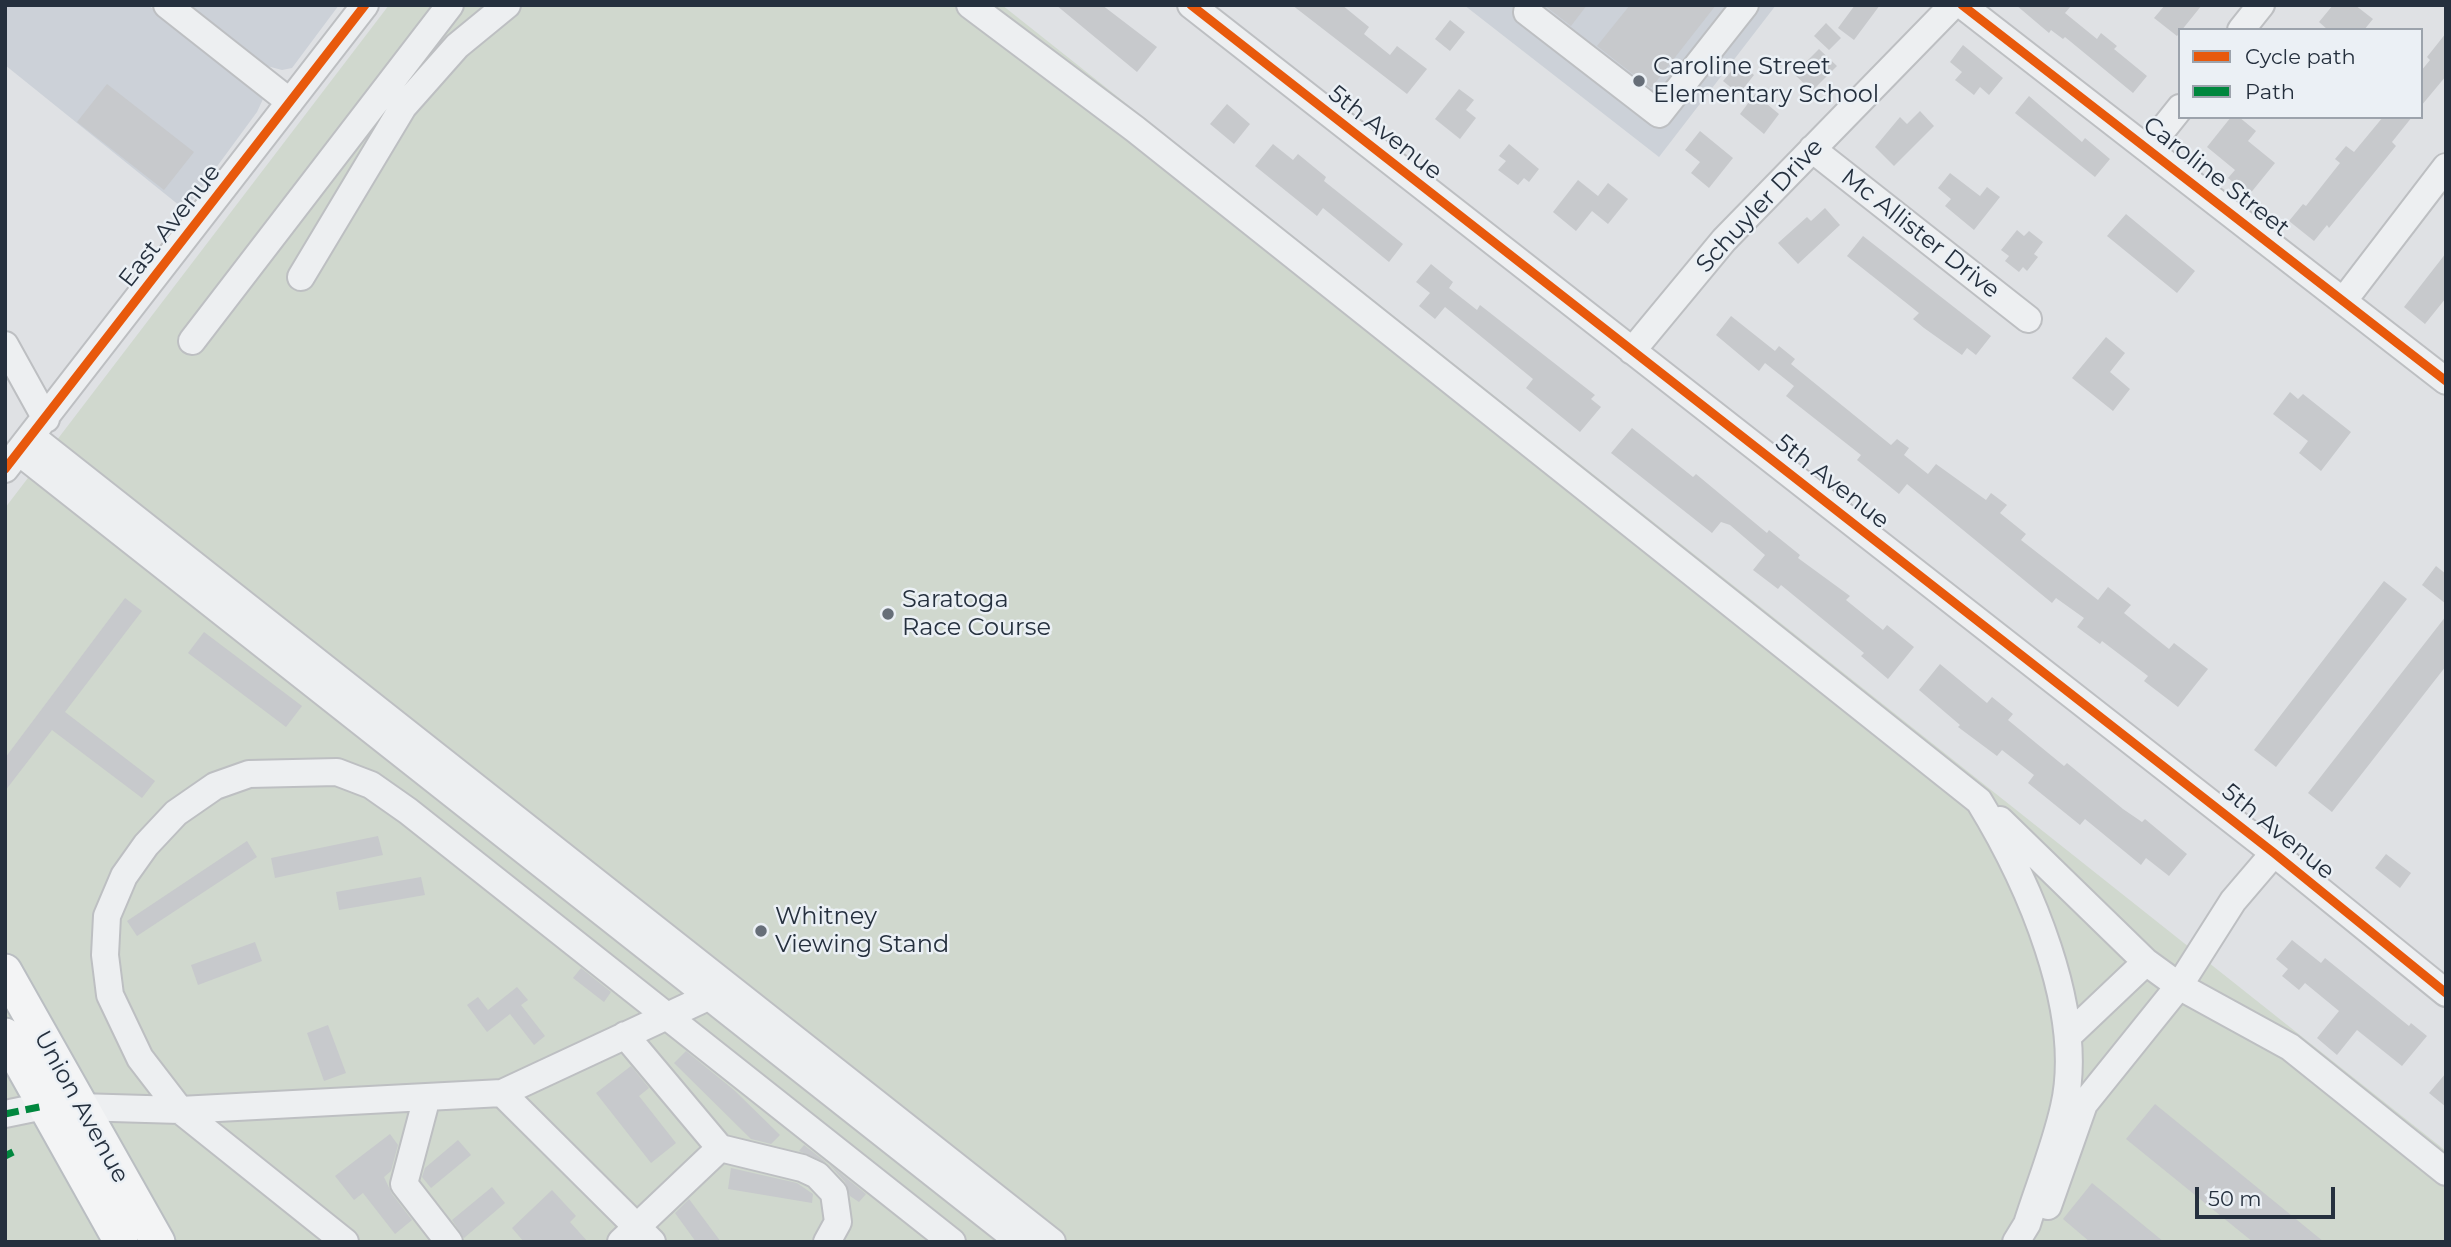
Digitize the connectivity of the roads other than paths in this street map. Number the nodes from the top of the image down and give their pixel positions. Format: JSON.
{"nodes":[{"id":1,"x":167,"y":5,"type":"edge"},
{"id":2,"x":365,"y":5,"type":"edge"},
{"id":3,"x":450,"y":5,"type":"edge"},
{"id":4,"x":507,"y":5,"type":"edge"},
{"id":5,"x":970,"y":5,"type":"edge"},
{"id":6,"x":1191,"y":5,"type":"edge"},
{"id":7,"x":1745,"y":5,"type":"edge"},
{"id":8,"x":1952,"y":5,"type":"edge"},
{"id":9,"x":1962,"y":5,"type":"edge"},
{"id":10,"x":2260,"y":5,"type":"edge"},
{"id":11,"x":1527,"y":12,"type":"dead end"},
{"id":12,"x":2243,"y":28,"type":"edge"},
{"id":13,"x":290,"y":102,"type":"junction"},
{"id":14,"x":2178,"y":110,"type":"edge"},
{"id":15,"x":2148,"y":148,"type":"junction"},
{"id":16,"x":1812,"y":149,"type":"junction"},
{"id":17,"x":2446,"y":167,"type":"edge"},
{"id":18,"x":301,"y":277,"type":"dead end"},
{"id":19,"x":2344,"y":300,"type":"junction"},
{"id":20,"x":2028,"y":319,"type":"dead end"},
{"id":21,"x":192,"y":341,"type":"dead end"},
{"id":22,"x":5,"y":345,"type":"edge"},
{"id":23,"x":1632,"y":351,"type":"junction"},
{"id":24,"x":2446,"y":381,"type":"edge"},
{"id":25,"x":25,"y":444,"type":"edge"},
{"id":26,"x":1979,"y":800,"type":"junction"},
{"id":27,"x":2274,"y":853,"type":"junction"},
{"id":28,"x":2146,"y":962,"type":"junction"},
{"id":29,"x":5,"y":971,"type":"edge"},
{"id":30,"x":2179,"y":986,"type":"junction"},
{"id":31,"x":719,"y":992,"type":"junction"},
{"id":32,"x":2446,"y":993,"type":"edge"},
{"id":33,"x":667,"y":1016,"type":"junction"},
{"id":34,"x":5,"y":1035,"type":"edge"},
{"id":35,"x":625,"y":1035,"type":"junction"},
{"id":36,"x":2068,"y":1036,"type":"junction"},
{"id":37,"x":502,"y":1093,"type":"junction"},
{"id":38,"x":427,"y":1097,"type":"junction"},
{"id":39,"x":80,"y":1105,"type":"junction"},
{"id":40,"x":44,"y":1106,"type":"junction"},
{"id":41,"x":180,"y":1110,"type":"junction"},
{"id":42,"x":5,"y":1114,"type":"edge"},
{"id":43,"x":720,"y":1148,"type":"junction"},
{"id":44,"x":940,"y":1166,"type":"junction"},
{"id":45,"x":2446,"y":1172,"type":"edge"},
{"id":46,"x":637,"y":1237,"type":"edge"},
{"id":47,"x":121,"y":1242,"type":"edge"},
{"id":48,"x":158,"y":1242,"type":"edge"},
{"id":49,"x":345,"y":1242,"type":"edge"},
{"id":50,"x":449,"y":1242,"type":"edge"},
{"id":51,"x":827,"y":1242,"type":"edge"},
{"id":52,"x":952,"y":1242,"type":"edge"},
{"id":53,"x":1020,"y":1242,"type":"edge"},
{"id":54,"x":1052,"y":1242,"type":"edge"},
{"id":55,"x":2016,"y":1242,"type":"edge"},
{"id":56,"x":2033,"y":1242,"type":"edge"}],
"edges":[{"from":1,"to":13,"type":"street"},
{"from":2,"to":13,"type":"street","name":"East Avenue"},
{"from":3,"to":21,"type":"street"},
{"from":4,"to":18,"type":"street"},
{"from":5,"to":26,"type":"street"},
{"from":6,"to":23,"type":"street","name":"5th Avenue"},
{"from":7,"to":11,"type":"street"},
{"from":8,"to":16,"type":"street","name":"Schuyler Drive"},
{"from":9,"to":15,"type":"street","name":"Caroline Street"},
{"from":10,"to":12,"type":"street"},
{"from":13,"to":25,"type":"street","name":"East Avenue"},
{"from":14,"to":15,"type":"street"},
{"from":15,"to":19,"type":"street","name":"Caroline Street"},
{"from":16,"to":20,"type":"street","name":"Mc Allister Drive"},
{"from":16,"to":23,"type":"street","name":"Schuyler Drive"},
{"from":17,"to":19,"type":"street"},
{"from":19,"to":24,"type":"street","name":"Caroline Street"},
{"from":22,"to":25,"type":"street"},
{"from":23,"to":27,"type":"street","name":"5th Avenue"},
{"from":25,"to":31,"type":"street"},
{"from":26,"to":28,"type":"street"},
{"from":26,"to":36,"type":"street"},
{"from":27,"to":30,"type":"street"},
{"from":27,"to":32,"type":"street","name":"5th Avenue"},
{"from":28,"to":30,"type":"street"},
{"from":28,"to":36,"type":"street"},
{"from":29,"to":39,"type":"main road","name":"Union Avenue"},
{"from":30,"to":45,"type":"street"},
{"from":30,"to":56,"type":"street"},
{"from":31,"to":33,"type":"street"},
{"from":31,"to":44,"type":"street"},
{"from":33,"to":35,"type":"street"},
{"from":33,"to":41,"type":"street"},
{"from":33,"to":52,"type":"street"},
{"from":34,"to":40,"type":"main road","name":"Union Avenue"},
{"from":35,"to":37,"type":"street"},
{"from":35,"to":43,"type":"street"},
{"from":36,"to":55,"type":"street"},
{"from":37,"to":38,"type":"street"},
{"from":37,"to":46,"type":"street"},
{"from":38,"to":41,"type":"street"},
{"from":38,"to":50,"type":"street"},
{"from":39,"to":40,"type":"street"},
{"from":39,"to":41,"type":"street"},
{"from":39,"to":48,"type":"main road","name":"Union Avenue"},
{"from":40,"to":42,"type":"street"},
{"from":40,"to":47,"type":"main road","name":"Union Avenue"},
{"from":41,"to":49,"type":"street"},
{"from":43,"to":46,"type":"street"},
{"from":43,"to":51,"type":"street"},
{"from":44,"to":53,"type":"street"},
{"from":44,"to":54,"type":"street"}]}
